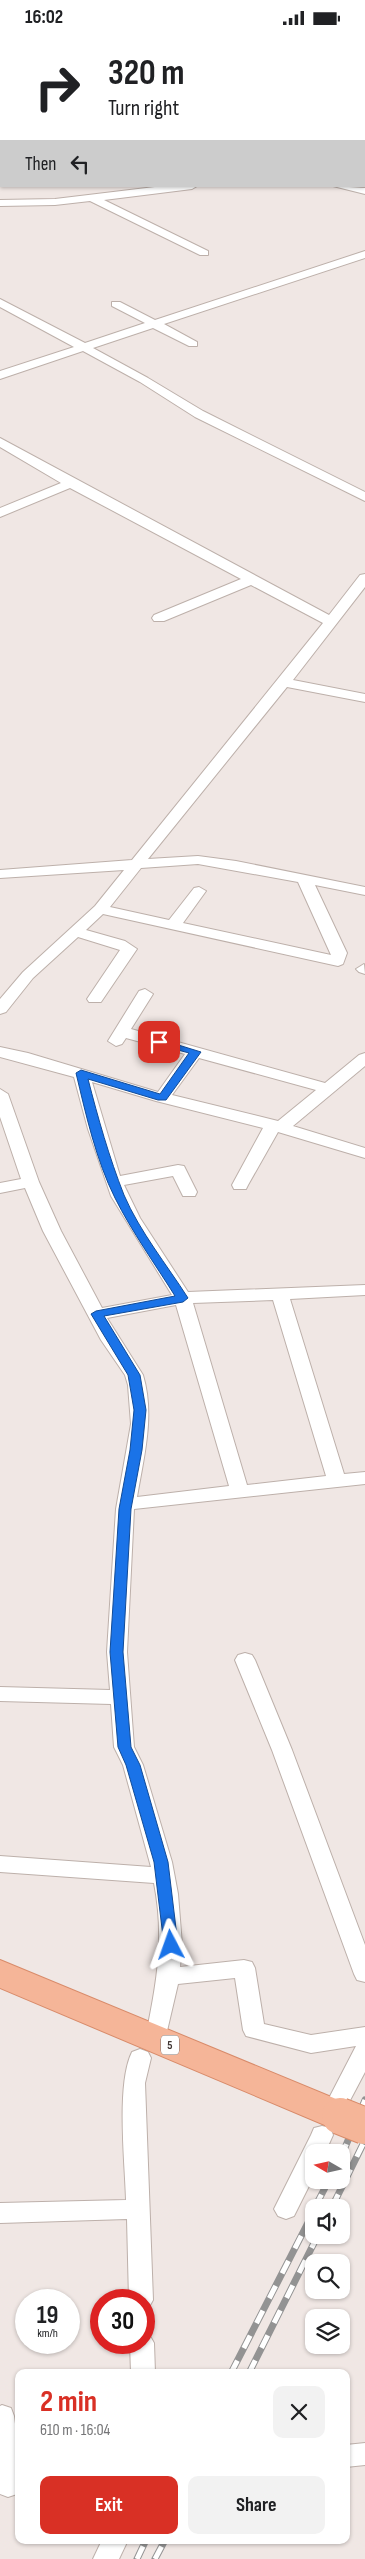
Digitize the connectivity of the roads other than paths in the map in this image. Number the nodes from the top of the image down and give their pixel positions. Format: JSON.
{"nodes":[{"id":1,"x":183,"y":187,"type":"edge"},
{"id":2,"x":343,"y":187,"type":"edge"},
{"id":3,"x":365,"y":191,"type":"edge"},
{"id":4,"x":90,"y":197,"type":"junction"},
{"id":5,"x":0,"y":203,"type":"edge"},
{"id":6,"x":204,"y":253,"type":"dead end"},
{"id":7,"x":365,"y":254,"type":"edge"},
{"id":8,"x":0,"y":302,"type":"edge"},
{"id":9,"x":116,"y":304,"type":"dead end"},
{"id":10,"x":155,"y":324,"type":"junction"},
{"id":11,"x":193,"y":344,"type":"dead end"},
{"id":12,"x":85,"y":348,"type":"junction"},
{"id":13,"x":0,"y":375,"type":"edge"},
{"id":14,"x":0,"y":442,"type":"edge"},
{"id":15,"x":71,"y":483,"type":"junction"},
{"id":16,"x":365,"y":497,"type":"edge"},
{"id":17,"x":0,"y":518,"type":"edge"},
{"id":18,"x":251,"y":579,"type":"junction"},
{"id":19,"x":365,"y":579,"type":"edge"},
{"id":20,"x":159,"y":618,"type":"dead end"},
{"id":21,"x":331,"y":622,"type":"junction"},
{"id":22,"x":284,"y":682,"type":"junction"},
{"id":23,"x":365,"y":698,"type":"edge"},
{"id":24,"x":138,"y":864,"type":"junction"},
{"id":25,"x":0,"y":874,"type":"edge"},
{"id":26,"x":304,"y":878,"type":"junction"},
{"id":27,"x":199,"y":891,"type":"dead end"},
{"id":28,"x":365,"y":891,"type":"edge"},
{"id":29,"x":100,"y":909,"type":"junction"},
{"id":30,"x":173,"y":925,"type":"junction"},
{"id":31,"x":75,"y":932,"type":"junction"},
{"id":32,"x":145,"y":994,"type":"dead end"},
{"id":33,"x":95,"y":999,"type":"dead end"},
{"id":34,"x":0,"y":1009,"type":"edge"},
{"id":35,"x":0,"y":1052,"type":"edge"},
{"id":36,"x":196,"y":1052,"type":"junction"},
{"id":37,"x":365,"y":1058,"type":"edge"},
{"id":38,"x":81,"y":1073,"type":"junction"},
{"id":39,"x":330,"y":1089,"type":"junction"},
{"id":40,"x":0,"y":1094,"type":"edge"},
{"id":41,"x":162,"y":1098,"type":"junction"},
{"id":42,"x":277,"y":1126,"type":"junction"},
{"id":43,"x":7,"y":1134,"type":"edge"},
{"id":44,"x":365,"y":1153,"type":"edge"},
{"id":45,"x":31,"y":1182,"type":"junction"},
{"id":46,"x":114,"y":1182,"type":"junction"},
{"id":47,"x":240,"y":1185,"type":"dead end"},
{"id":48,"x":0,"y":1188,"type":"edge"},
{"id":49,"x":189,"y":1192,"type":"dead end"},
{"id":50,"x":365,"y":1290,"type":"edge"},
{"id":51,"x":280,"y":1294,"type":"junction"},
{"id":52,"x":183,"y":1298,"type":"junction"},
{"id":53,"x":96,"y":1314,"type":"junction"},
{"id":54,"x":365,"y":1479,"type":"edge"},
{"id":55,"x":337,"y":1481,"type":"junction"},
{"id":56,"x":240,"y":1492,"type":"junction"},
{"id":57,"x":126,"y":1504,"type":"junction"},
{"id":58,"x":244,"y":1660,"type":"dead end"},
{"id":59,"x":0,"y":1693,"type":"edge"},
{"id":60,"x":120,"y":1697,"type":"junction"},
{"id":61,"x":0,"y":1864,"type":"edge"},
{"id":62,"x":164,"y":1876,"type":"junction"},
{"id":63,"x":0,"y":1973,"type":"edge"},
{"id":64,"x":365,"y":1973,"type":"edge"},
{"id":65,"x":169,"y":1977,"type":"junction"},
{"id":66,"x":159,"y":2025,"type":"dead end"},
{"id":67,"x":365,"y":2036,"type":"edge"},
{"id":68,"x":365,"y":2051,"type":"edge"},
{"id":69,"x":140,"y":2058,"type":"dead end"},
{"id":70,"x":341,"y":2120,"type":"edge"},
{"id":71,"x":138,"y":2209,"type":"junction"},
{"id":72,"x":286,"y":2209,"type":"dead end"},
{"id":73,"x":0,"y":2213,"type":"edge"},
{"id":74,"x":141,"y":2289,"type":"edge"},
{"id":75,"x":142,"y":2354,"type":"edge"},
{"id":76,"x":143,"y":2369,"type":"edge"},
{"id":77,"x":2,"y":2416,"type":"dead end"},
{"id":78,"x":365,"y":2454,"type":"edge"},
{"id":79,"x":350,"y":2456,"type":"edge"},
{"id":80,"x":9,"y":2486,"type":"edge"},
{"id":81,"x":113,"y":2544,"type":"edge"},
{"id":82,"x":106,"y":2559,"type":"edge"}],
"edges":[{"from":1,"to":4,"type":"street"},
{"from":2,"to":3,"type":"street"},
{"from":4,"to":5,"type":"street"},
{"from":4,"to":6,"type":"street"},
{"from":7,"to":10,"type":"street"},
{"from":8,"to":12,"type":"street"},
{"from":9,"to":10,"type":"street"},
{"from":10,"to":11,"type":"street"},
{"from":10,"to":12,"type":"street"},
{"from":12,"to":13,"type":"street"},
{"from":12,"to":16,"type":"street"},
{"from":14,"to":15,"type":"street"},
{"from":15,"to":17,"type":"street"},
{"from":15,"to":18,"type":"street"},
{"from":18,"to":20,"type":"street"},
{"from":18,"to":21,"type":"street"},
{"from":19,"to":21,"type":"street"},
{"from":21,"to":22,"type":"street"},
{"from":22,"to":23,"type":"street"},
{"from":22,"to":24,"type":"street"},
{"from":24,"to":25,"type":"street"},
{"from":24,"to":26,"type":"street"},
{"from":24,"to":29,"type":"street"},
{"from":26,"to":28,"type":"street"},
{"from":26,"to":30,"type":"street"},
{"from":27,"to":30,"type":"street"},
{"from":29,"to":30,"type":"street"},
{"from":29,"to":31,"type":"street"},
{"from":31,"to":33,"type":"street"},
{"from":31,"to":34,"type":"street"},
{"from":32,"to":36,"type":"street"},
{"from":35,"to":38,"type":"street"},
{"from":36,"to":39,"type":"street"},
{"from":36,"to":41,"type":"street"},
{"from":37,"to":39,"type":"street"},
{"from":38,"to":41,"type":"street"},
{"from":38,"to":46,"type":"street"},
{"from":39,"to":42,"type":"street"},
{"from":40,"to":43,"type":"street"},
{"from":41,"to":42,"type":"street"},
{"from":42,"to":44,"type":"street"},
{"from":42,"to":47,"type":"street"},
{"from":43,"to":45,"type":"street"},
{"from":45,"to":48,"type":"street"},
{"from":45,"to":53,"type":"street"},
{"from":46,"to":49,"type":"street"},
{"from":46,"to":52,"type":"street"},
{"from":50,"to":51,"type":"street"},
{"from":51,"to":52,"type":"street"},
{"from":51,"to":55,"type":"street"},
{"from":52,"to":53,"type":"street"},
{"from":52,"to":56,"type":"street"},
{"from":53,"to":57,"type":"street"},
{"from":54,"to":55,"type":"street"},
{"from":55,"to":56,"type":"street"},
{"from":56,"to":57,"type":"street"},
{"from":57,"to":60,"type":"street"},
{"from":58,"to":64,"type":"street"},
{"from":59,"to":60,"type":"street"},
{"from":60,"to":62,"type":"street"},
{"from":61,"to":62,"type":"street"},
{"from":62,"to":65,"type":"street"},
{"from":63,"to":70,"type":"main road","number":"5"},
{"from":65,"to":66,"type":"street"},
{"from":65,"to":67,"type":"street"},
{"from":68,"to":70,"type":"street"},
{"from":69,"to":71,"type":"street"},
{"from":70,"to":72,"type":"street"},
{"from":71,"to":73,"type":"street"},
{"from":71,"to":74,"type":"street"},
{"from":75,"to":76,"type":"street"},
{"from":77,"to":80,"type":"street"},
{"from":78,"to":79,"type":"street"},
{"from":81,"to":82,"type":"street"}]}
